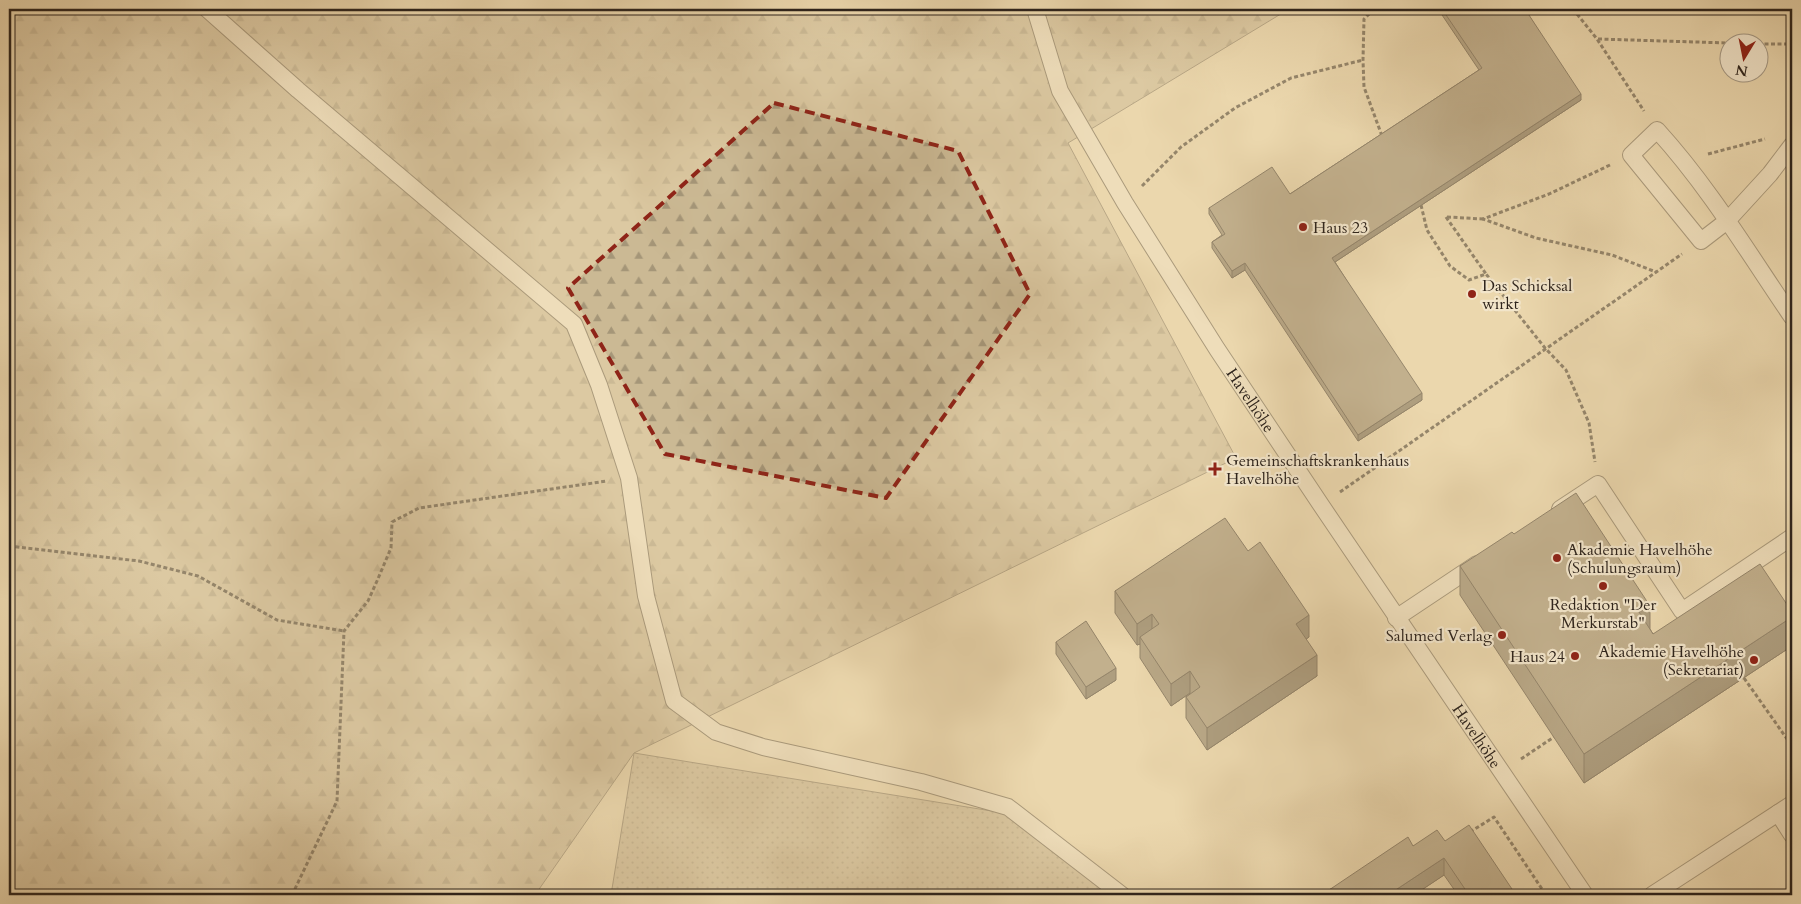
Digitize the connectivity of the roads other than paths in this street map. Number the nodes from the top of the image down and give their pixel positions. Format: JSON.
{"nodes":[{"id":1,"x":207,"y":9,"type":"edge"},
{"id":2,"x":1035,"y":9,"type":"edge"},
{"id":3,"x":1792,"y":145,"type":"edge"},
{"id":4,"x":1727,"y":221,"type":"junction"},
{"id":5,"x":1792,"y":317,"type":"edge"},
{"id":6,"x":1549,"y":516,"type":"edge"},
{"id":7,"x":1792,"y":537,"type":"edge"},
{"id":8,"x":1493,"y":554,"type":"edge"},
{"id":9,"x":1396,"y":618,"type":"junction"},
{"id":10,"x":1792,"y":804,"type":"edge"},
{"id":11,"x":1778,"y":813,"type":"junction"},
{"id":12,"x":1792,"y":835,"type":"edge"},
{"id":13,"x":1122,"y":895,"type":"edge"},
{"id":14,"x":1585,"y":895,"type":"edge"},
{"id":15,"x":1652,"y":895,"type":"edge"}],
"edges":[{"from":1,"to":13,"type":"lane"},
{"from":2,"to":9,"type":"lane","name":"Havelhöhe"},
{"from":3,"to":4,"type":"lane"},
{"from":4,"to":4,"type":"lane"},
{"from":4,"to":5,"type":"lane"},
{"from":6,"to":7,"type":"lane"},
{"from":8,"to":9,"type":"lane"},
{"from":9,"to":14,"type":"lane","name":"Havelhöhe"},
{"from":10,"to":11,"type":"lane"},
{"from":11,"to":12,"type":"lane"},
{"from":11,"to":15,"type":"lane"}]}
